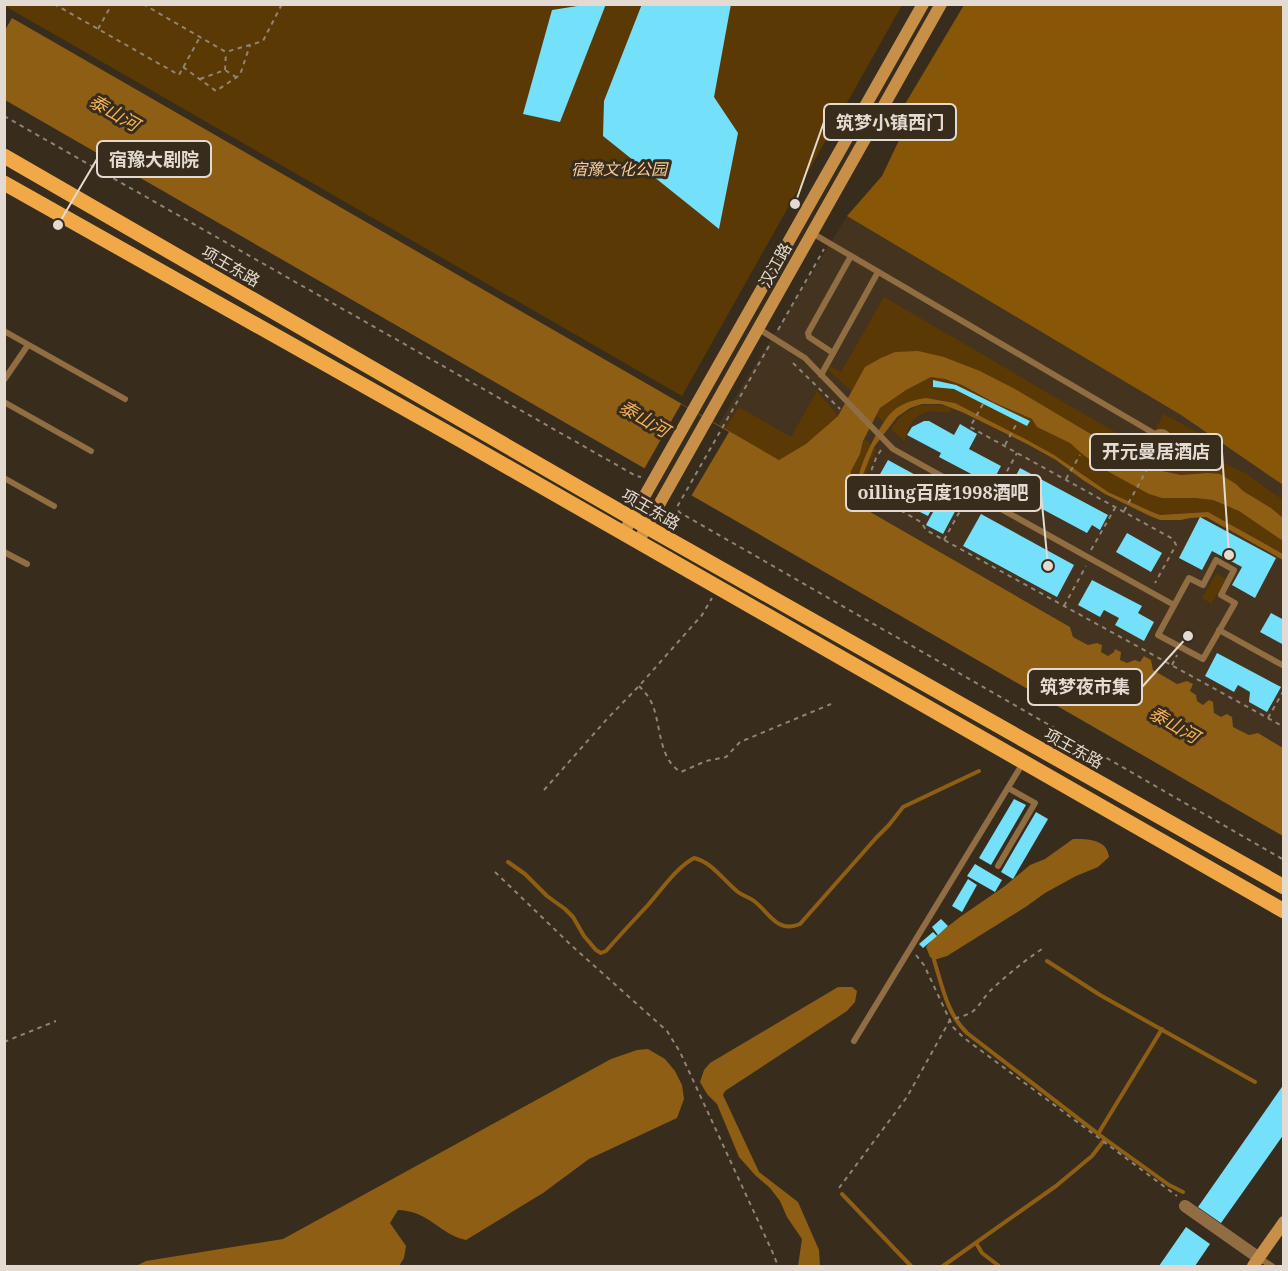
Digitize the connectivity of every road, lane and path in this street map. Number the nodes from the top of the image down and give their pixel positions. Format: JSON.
{"nodes":[{"id":1,"x":54,"y":4,"type":"edge"},
{"id":2,"x":112,"y":4,"type":"edge"},
{"id":3,"x":143,"y":4,"type":"edge"},
{"id":4,"x":282,"y":4,"type":"edge"},
{"id":5,"x":923,"y":4,"type":"edge"},
{"id":6,"x":941,"y":4,"type":"edge"},
{"id":7,"x":98,"y":29,"type":"junction"},
{"id":8,"x":200,"y":37,"type":"junction"},
{"id":9,"x":250,"y":45,"type":"junction"},
{"id":10,"x":226,"y":52,"type":"junction"},
{"id":11,"x":183,"y":67,"type":"junction"},
{"id":12,"x":225,"y":70,"type":"junction"},
{"id":13,"x":236,"y":78,"type":"junction"},
{"id":14,"x":200,"y":79,"type":"junction"},
{"id":15,"x":4,"y":116,"type":"edge"},
{"id":16,"x":4,"y":156,"type":"edge"},
{"id":17,"x":4,"y":183,"type":"edge"},
{"id":18,"x":813,"y":233,"type":"junction"},
{"id":19,"x":851,"y":256,"type":"junction"},
{"id":20,"x":878,"y":272,"type":"junction"},
{"id":21,"x":759,"y":329,"type":"junction"},
{"id":22,"x":4,"y":332,"type":"edge"},
{"id":23,"x":28,"y":345,"type":"junction"},
{"id":24,"x":833,"y":352,"type":"junction"},
{"id":25,"x":821,"y":375,"type":"junction"},
{"id":26,"x":4,"y":380,"type":"edge"},
{"id":27,"x":125,"y":399,"type":"dead end"},
{"id":28,"x":4,"y":402,"type":"edge"},
{"id":29,"x":983,"y":404,"type":"dead end"},
{"id":30,"x":729,"y":416,"type":"dead end"},
{"id":31,"x":1018,"y":421,"type":"dead end"},
{"id":32,"x":1155,"y":434,"type":"junction"},
{"id":33,"x":1005,"y":446,"type":"junction"},
{"id":34,"x":1159,"y":448,"type":"junction"},
{"id":35,"x":881,"y":450,"type":"dead end"},
{"id":36,"x":91,"y":451,"type":"dead end"},
{"id":37,"x":1017,"y":453,"type":"junction"},
{"id":38,"x":1080,"y":455,"type":"dead end"},
{"id":39,"x":4,"y":478,"type":"edge"},
{"id":40,"x":648,"y":478,"type":"junction"},
{"id":41,"x":1066,"y":480,"type":"junction"},
{"id":42,"x":970,"y":492,"type":"junction"},
{"id":43,"x":989,"y":502,"type":"junction"},
{"id":44,"x":54,"y":506,"type":"dead end"},
{"id":45,"x":1115,"y":508,"type":"junction"},
{"id":46,"x":1123,"y":512,"type":"junction"},
{"id":47,"x":632,"y":518,"type":"junction"},
{"id":48,"x":647,"y":527,"type":"junction"},
{"id":49,"x":623,"y":534,"type":"junction"},
{"id":50,"x":944,"y":540,"type":"junction"},
{"id":51,"x":638,"y":542,"type":"junction"},
{"id":52,"x":4,"y":552,"type":"edge"},
{"id":53,"x":1089,"y":558,"type":"junction"},
{"id":54,"x":27,"y":564,"type":"dead end"},
{"id":55,"x":718,"y":588,"type":"junction"},
{"id":56,"x":1150,"y":592,"type":"junction"},
{"id":57,"x":1174,"y":605,"type":"junction"},
{"id":58,"x":1064,"y":606,"type":"junction"},
{"id":59,"x":1220,"y":630,"type":"junction"},
{"id":60,"x":1284,"y":666,"type":"edge"},
{"id":61,"x":639,"y":686,"type":"junction"},
{"id":62,"x":1284,"y":690,"type":"edge"},
{"id":63,"x":831,"y":705,"type":"dead end"},
{"id":64,"x":1268,"y":718,"type":"junction"},
{"id":65,"x":1284,"y":727,"type":"edge"},
{"id":66,"x":1023,"y":762,"type":"junction"},
{"id":67,"x":1008,"y":788,"type":"junction"},
{"id":68,"x":544,"y":790,"type":"dead end"},
{"id":69,"x":1284,"y":860,"type":"edge"},
{"id":70,"x":998,"y":866,"type":"dead end"},
{"id":71,"x":495,"y":872,"type":"dead end"},
{"id":72,"x":1284,"y":887,"type":"edge"},
{"id":73,"x":1284,"y":911,"type":"edge"},
{"id":74,"x":1045,"y":947,"type":"dead end"},
{"id":75,"x":910,"y":949,"type":"junction"},
{"id":76,"x":950,"y":1020,"type":"junction"},
{"id":77,"x":56,"y":1021,"type":"dead end"},
{"id":78,"x":854,"y":1041,"type":"dead end"},
{"id":79,"x":4,"y":1042,"type":"edge"},
{"id":80,"x":839,"y":1188,"type":"dead end"},
{"id":81,"x":1177,"y":1196,"type":"dead end"},
{"id":82,"x":1185,"y":1206,"type":"dead end"},
{"id":83,"x":1284,"y":1222,"type":"edge"},
{"id":84,"x":1256,"y":1262,"type":"edge"},
{"id":85,"x":778,"y":1266,"type":"edge"},
{"id":86,"x":1272,"y":1266,"type":"edge"}],
"edges":[{"from":1,"to":7,"type":"path"},
{"from":2,"to":7,"type":"path"},
{"from":3,"to":8,"type":"path"},
{"from":4,"to":9,"type":"path"},
{"from":5,"to":40,"type":"street","name":"汉江路"},
{"from":6,"to":18,"type":"street","name":"汉江路"},
{"from":7,"to":11,"type":"path"},
{"from":8,"to":10,"type":"path"},
{"from":8,"to":11,"type":"path"},
{"from":9,"to":10,"type":"path"},
{"from":9,"to":13,"type":"path"},
{"from":10,"to":12,"type":"path"},
{"from":11,"to":14,"type":"path"},
{"from":12,"to":13,"type":"path"},
{"from":12,"to":14,"type":"path"},
{"from":13,"to":14,"type":"path"},
{"from":15,"to":40,"type":"path"},
{"from":16,"to":47,"type":"main road","name":"项王东路"},
{"from":17,"to":49,"type":"main road"},
{"from":18,"to":19,"type":"lane"},
{"from":18,"to":21,"type":"street","name":"汉江路"},
{"from":19,"to":20,"type":"lane"},
{"from":19,"to":24,"type":"lane"},
{"from":20,"to":24,"type":"lane"},
{"from":20,"to":32,"type":"lane"},
{"from":21,"to":25,"type":"lane"},
{"from":21,"to":48,"type":"street","name":"汉江路"},
{"from":22,"to":23,"type":"lane"},
{"from":23,"to":26,"type":"lane"},
{"from":23,"to":27,"type":"lane"},
{"from":24,"to":25,"type":"lane"},
{"from":25,"to":42,"type":"lane"},
{"from":28,"to":36,"type":"lane"},
{"from":29,"to":33,"type":"path"},
{"from":30,"to":69,"type":"path"},
{"from":31,"to":33,"type":"path"},
{"from":32,"to":34,"type":"lane"},
{"from":32,"to":34,"type":"lane"},
{"from":33,"to":37,"type":"path"},
{"from":34,"to":46,"type":"path"},
{"from":35,"to":50,"type":"path"},
{"from":37,"to":41,"type":"path"},
{"from":37,"to":43,"type":"path"},
{"from":38,"to":41,"type":"path"},
{"from":39,"to":44,"type":"lane"},
{"from":40,"to":47,"type":"street","name":"汉江路"},
{"from":41,"to":45,"type":"path"},
{"from":42,"to":43,"type":"lane"},
{"from":42,"to":50,"type":"path"},
{"from":43,"to":53,"type":"lane"},
{"from":45,"to":46,"type":"path"},
{"from":45,"to":53,"type":"path"},
{"from":46,"to":56,"type":"path"},
{"from":47,"to":48,"type":"main road","name":"项王东路"},
{"from":47,"to":49,"type":"street","name":"汉江路"},
{"from":48,"to":51,"type":"street","name":"汉江路"},
{"from":48,"to":72,"type":"main road","name":"项王东路"},
{"from":49,"to":51,"type":"main road"},
{"from":50,"to":58,"type":"path"},
{"from":51,"to":55,"type":"main road"},
{"from":52,"to":54,"type":"lane"},
{"from":53,"to":56,"type":"lane"},
{"from":53,"to":58,"type":"path"},
{"from":55,"to":61,"type":"path"},
{"from":55,"to":66,"type":"main road"},
{"from":56,"to":57,"type":"lane"},
{"from":57,"to":59,"type":"lane"},
{"from":57,"to":59,"type":"lane"},
{"from":58,"to":64,"type":"path"},
{"from":59,"to":60,"type":"lane"},
{"from":61,"to":63,"type":"path"},
{"from":61,"to":68,"type":"path"},
{"from":62,"to":64,"type":"path"},
{"from":64,"to":65,"type":"path"},
{"from":66,"to":67,"type":"lane"},
{"from":66,"to":73,"type":"main road"},
{"from":67,"to":70,"type":"lane"},
{"from":67,"to":75,"type":"lane"},
{"from":71,"to":85,"type":"path"},
{"from":74,"to":76,"type":"path"},
{"from":75,"to":76,"type":"path"},
{"from":75,"to":78,"type":"lane"},
{"from":76,"to":80,"type":"path"},
{"from":76,"to":81,"type":"path"},
{"from":77,"to":79,"type":"path"},
{"from":82,"to":84,"type":"street"},
{"from":83,"to":84,"type":"street"},
{"from":84,"to":86,"type":"lane"}]}
